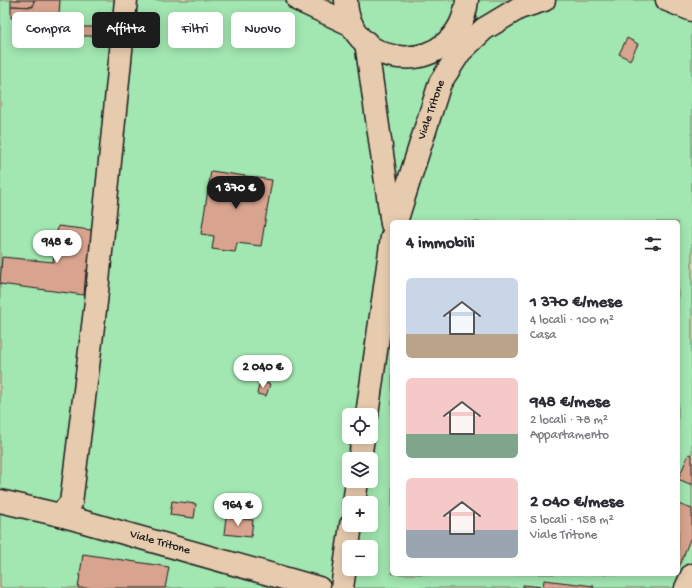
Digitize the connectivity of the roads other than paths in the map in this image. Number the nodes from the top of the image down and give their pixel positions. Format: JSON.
{"nodes":[{"id":1,"x":126,"y":0,"type":"edge"},
{"id":2,"x":298,"y":0,"type":"edge"},
{"id":3,"x":346,"y":0,"type":"edge"},
{"id":4,"x":467,"y":0,"type":"edge"},
{"id":5,"x":544,"y":0,"type":"edge"},
{"id":6,"x":667,"y":0,"type":"edge"},
{"id":7,"x":692,"y":10,"type":"edge"},
{"id":8,"x":352,"y":25,"type":"junction"},
{"id":9,"x":460,"y":26,"type":"junction"},
{"id":10,"x":366,"y":42,"type":"junction"},
{"id":11,"x":436,"y":51,"type":"junction"},
{"id":12,"x":460,"y":52,"type":"junction"},
{"id":13,"x":391,"y":220,"type":"edge"},
{"id":14,"x":397,"y":220,"type":"edge"},
{"id":15,"x":390,"y":251,"type":"edge"},
{"id":16,"x":368,"y":408,"type":"edge"},
{"id":17,"x":0,"y":501,"type":"edge"},
{"id":18,"x":60,"y":514,"type":"junction"},
{"id":19,"x":350,"y":532,"type":"edge"},
{"id":20,"x":692,"y":574,"type":"edge"},
{"id":21,"x":319,"y":588,"type":"edge"},
{"id":22,"x":342,"y":588,"type":"edge"},
{"id":23,"x":686,"y":588,"type":"edge"}],
"edges":[{"from":1,"to":18,"type":"street"},
{"from":2,"to":8,"type":"street"},
{"from":3,"to":8,"type":"street"},
{"from":4,"to":9,"type":"street"},
{"from":5,"to":12,"type":"street","name":"Viale Tritone"},
{"from":6,"to":7,"type":"street"},
{"from":8,"to":10,"type":"street"},
{"from":9,"to":11,"type":"street"},
{"from":9,"to":12,"type":"street"},
{"from":10,"to":11,"type":"street"},
{"from":10,"to":13,"type":"street"},
{"from":11,"to":12,"type":"street"},
{"from":12,"to":14,"type":"street","name":"Viale Tritone"},
{"from":15,"to":16,"type":"street"},
{"from":17,"to":18,"type":"street","name":"Viale Tritone"},
{"from":18,"to":21,"type":"street","name":"Viale Tritone"},
{"from":19,"to":22,"type":"street"},
{"from":20,"to":23,"type":"street"}]}
